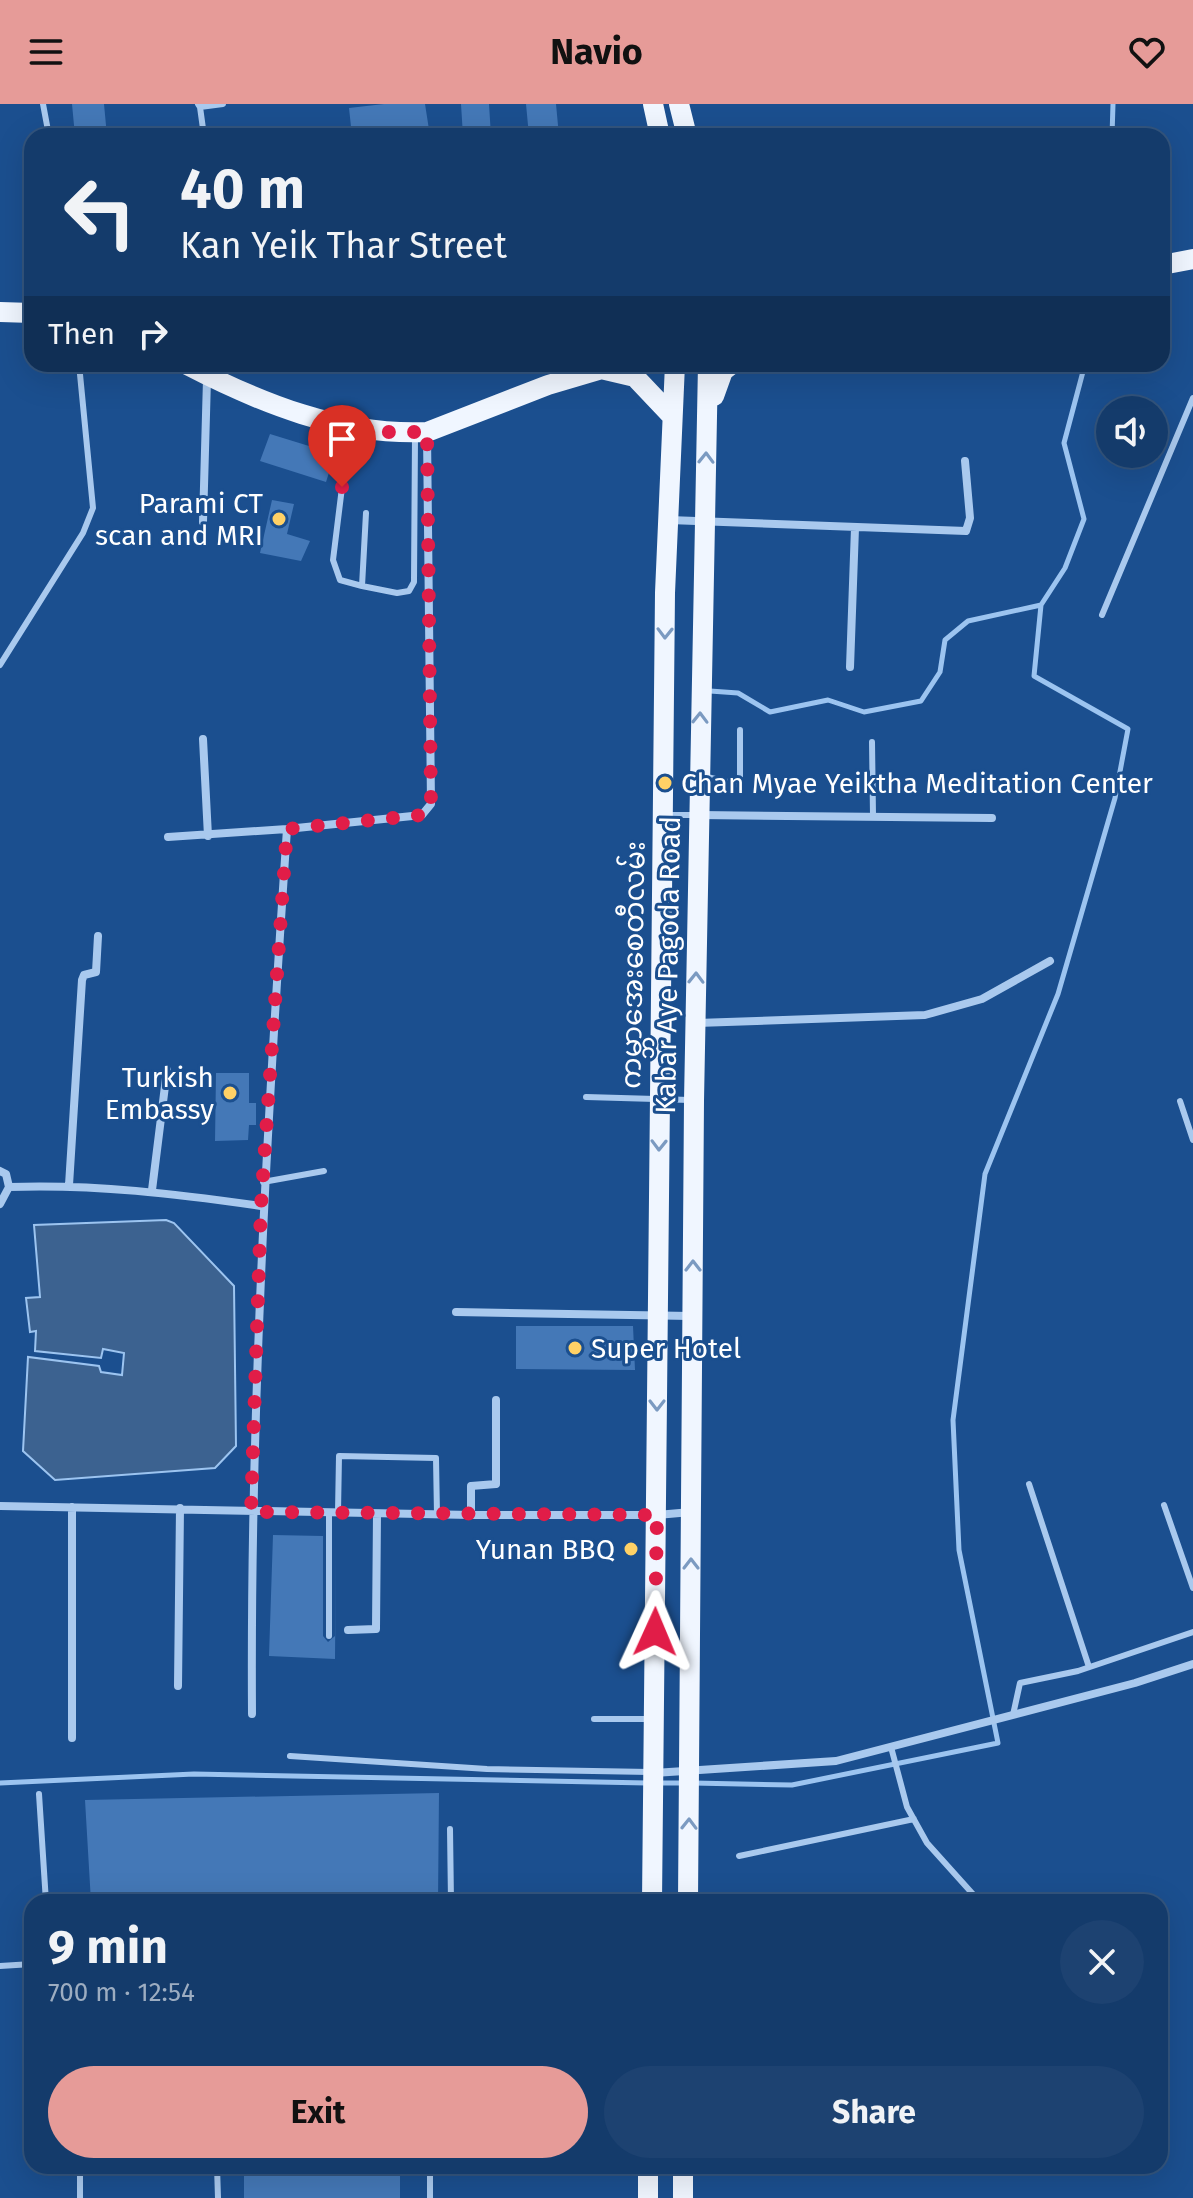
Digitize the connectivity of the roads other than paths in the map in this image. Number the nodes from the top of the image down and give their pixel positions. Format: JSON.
{"nodes":[{"id":1,"x":43,"y":104,"type":"edge"},
{"id":2,"x":223,"y":104,"type":"edge"},
{"id":3,"x":653,"y":104,"type":"edge"},
{"id":4,"x":679,"y":104,"type":"edge"},
{"id":5,"x":199,"y":106,"type":"edge"},
{"id":6,"x":48,"y":128,"type":"edge"},
{"id":7,"x":203,"y":128,"type":"edge"},
{"id":8,"x":658,"y":128,"type":"edge"},
{"id":9,"x":685,"y":128,"type":"edge"},
{"id":10,"x":1193,"y":259,"type":"edge"},
{"id":11,"x":1170,"y":263,"type":"edge"},
{"id":12,"x":0,"y":312,"type":"edge"},
{"id":13,"x":24,"y":313,"type":"edge"},
{"id":14,"x":80,"y":372,"type":"edge"},
{"id":15,"x":200,"y":372,"type":"edge"},
{"id":16,"x":586,"y":372,"type":"edge"},
{"id":17,"x":620,"y":372,"type":"edge"},
{"id":18,"x":674,"y":372,"type":"edge"},
{"id":19,"x":708,"y":372,"type":"edge"},
{"id":20,"x":723,"y":372,"type":"edge"},
{"id":21,"x":207,"y":376,"type":"junction"},
{"id":22,"x":1193,"y":398,"type":"edge"},
{"id":23,"x":671,"y":415,"type":"junction"},
{"id":24,"x":707,"y":419,"type":"junction"},
{"id":25,"x":349,"y":427,"type":"junction"},
{"id":26,"x":421,"y":433,"type":"junction"},
{"id":27,"x":965,"y":461,"type":"dead end"},
{"id":28,"x":366,"y":513,"type":"dead end"},
{"id":29,"x":669,"y":520,"type":"junction"},
{"id":30,"x":203,"y":522,"type":"dead end"},
{"id":31,"x":705,"y":522,"type":"junction"},
{"id":32,"x":855,"y":528,"type":"junction"},
{"id":33,"x":362,"y":586,"type":"junction"},
{"id":34,"x":665,"y":593,"type":"junction"},
{"id":35,"x":703,"y":594,"type":"junction"},
{"id":36,"x":1102,"y":615,"type":"dead end"},
{"id":37,"x":0,"y":665,"type":"edge"},
{"id":38,"x":850,"y":667,"type":"dead end"},
{"id":39,"x":740,"y":730,"type":"dead end"},
{"id":40,"x":203,"y":739,"type":"dead end"},
{"id":41,"x":872,"y":742,"type":"dead end"},
{"id":42,"x":699,"y":775,"type":"junction"},
{"id":43,"x":699,"y":815,"type":"junction"},
{"id":44,"x":873,"y":815,"type":"junction"},
{"id":45,"x":663,"y":816,"type":"junction"},
{"id":46,"x":992,"y":818,"type":"dead end"},
{"id":47,"x":287,"y":829,"type":"junction"},
{"id":48,"x":208,"y":836,"type":"junction"},
{"id":49,"x":168,"y":837,"type":"dead end"},
{"id":50,"x":98,"y":936,"type":"dead end"},
{"id":51,"x":1050,"y":961,"type":"dead end"},
{"id":52,"x":696,"y":1023,"type":"junction"},
{"id":53,"x":167,"y":1070,"type":"dead end"},
{"id":54,"x":586,"y":1097,"type":"dead end"},
{"id":55,"x":659,"y":1097,"type":"junction"},
{"id":56,"x":694,"y":1101,"type":"junction"},
{"id":57,"x":1180,"y":1101,"type":"dead end"},
{"id":58,"x":1193,"y":1140,"type":"edge"},
{"id":59,"x":0,"y":1171,"type":"edge"},
{"id":60,"x":324,"y":1171,"type":"dead end"},
{"id":61,"x":263,"y":1182,"type":"junction"},
{"id":62,"x":69,"y":1185,"type":"junction"},
{"id":63,"x":9,"y":1187,"type":"junction"},
{"id":64,"x":152,"y":1190,"type":"junction"},
{"id":65,"x":0,"y":1204,"type":"edge"},
{"id":66,"x":261,"y":1206,"type":"junction"},
{"id":67,"x":456,"y":1312,"type":"dead end"},
{"id":68,"x":657,"y":1315,"type":"junction"},
{"id":69,"x":692,"y":1316,"type":"junction"},
{"id":70,"x":496,"y":1400,"type":"dead end"},
{"id":71,"x":1029,"y":1484,"type":"dead end"},
{"id":72,"x":1164,"y":1505,"type":"dead end"},
{"id":73,"x":0,"y":1506,"type":"edge"},
{"id":74,"x":72,"y":1507,"type":"junction"},
{"id":75,"x":180,"y":1508,"type":"junction"},
{"id":76,"x":251,"y":1512,"type":"junction"},
{"id":77,"x":333,"y":1512,"type":"junction"},
{"id":78,"x":691,"y":1512,"type":"junction"},
{"id":79,"x":377,"y":1514,"type":"junction"},
{"id":80,"x":437,"y":1515,"type":"junction"},
{"id":81,"x":471,"y":1515,"type":"junction"},
{"id":82,"x":657,"y":1515,"type":"junction"},
{"id":83,"x":1193,"y":1588,"type":"edge"},
{"id":84,"x":348,"y":1630,"type":"dead end"},
{"id":85,"x":1193,"y":1632,"type":"edge"},
{"id":86,"x":329,"y":1636,"type":"dead end"},
{"id":87,"x":1193,"y":1664,"type":"edge"},
{"id":88,"x":1089,"y":1667,"type":"junction"},
{"id":89,"x":178,"y":1686,"type":"dead end"},
{"id":90,"x":252,"y":1714,"type":"dead end"},
{"id":91,"x":1013,"y":1715,"type":"junction"},
{"id":92,"x":594,"y":1719,"type":"dead end"},
{"id":93,"x":654,"y":1719,"type":"junction"},
{"id":94,"x":72,"y":1738,"type":"dead end"},
{"id":95,"x":891,"y":1747,"type":"junction"},
{"id":96,"x":290,"y":1756,"type":"dead end"},
{"id":97,"x":653,"y":1773,"type":"junction"},
{"id":98,"x":690,"y":1773,"type":"junction"},
{"id":99,"x":39,"y":1794,"type":"dead end"},
{"id":100,"x":914,"y":1819,"type":"junction"},
{"id":101,"x":450,"y":1829,"type":"dead end"},
{"id":102,"x":739,"y":1856,"type":"dead end"},
{"id":103,"x":652,"y":1865,"type":"junction"},
{"id":104,"x":688,"y":1866,"type":"junction"},
{"id":105,"x":45,"y":1894,"type":"edge"},
{"id":106,"x":451,"y":1894,"type":"edge"},
{"id":107,"x":652,"y":1894,"type":"edge"},
{"id":108,"x":688,"y":1894,"type":"edge"},
{"id":109,"x":973,"y":1894,"type":"edge"},
{"id":110,"x":24,"y":1964,"type":"edge"},
{"id":111,"x":0,"y":1966,"type":"edge"},
{"id":112,"x":80,"y":2174,"type":"edge"},
{"id":113,"x":217,"y":2174,"type":"edge"},
{"id":114,"x":430,"y":2174,"type":"edge"},
{"id":115,"x":648,"y":2174,"type":"edge"},
{"id":116,"x":683,"y":2174,"type":"edge"},
{"id":117,"x":80,"y":2198,"type":"edge"},
{"id":118,"x":218,"y":2198,"type":"edge"},
{"id":119,"x":430,"y":2198,"type":"edge"},
{"id":120,"x":648,"y":2198,"type":"edge"},
{"id":121,"x":683,"y":2198,"type":"edge"}],
"edges":[{"from":1,"to":6,"type":"lane"},
{"from":2,"to":5,"type":"lane"},
{"from":3,"to":8,"type":"main road"},
{"from":4,"to":9,"type":"main road"},
{"from":5,"to":7,"type":"lane"},
{"from":10,"to":11,"type":"main road"},
{"from":12,"to":13,"type":"main road"},
{"from":14,"to":37,"type":"lane"},
{"from":15,"to":21,"type":"main road"},
{"from":16,"to":26,"type":"main road"},
{"from":17,"to":23,"type":"main road"},
{"from":18,"to":23,"type":"main road","name":"ကမ္ဘာအေးစေတီလမ်း"},
{"from":19,"to":24,"type":"main road","name":"Kabar Aye Pagoda Road"},
{"from":20,"to":24,"type":"main road"},
{"from":21,"to":25,"type":"main road"},
{"from":21,"to":30,"type":"street"},
{"from":22,"to":36,"type":"lane"},
{"from":23,"to":29,"type":"main road","name":"ကမ္ဘာအေးစေတီလမ်း"},
{"from":31,"to":24,"type":"main road","name":"Kabar Aye Pagoda Road","one_way":true},
{"from":25,"to":26,"type":"main road"},
{"from":25,"to":33,"type":"lane"},
{"from":26,"to":33,"type":"lane"},
{"from":26,"to":47,"type":"street"},
{"from":27,"to":32,"type":"street"},
{"from":28,"to":33,"type":"lane"},
{"from":29,"to":31,"type":"street"},
{"from":29,"to":34,"type":"main road","name":"ကမ္ဘာအေးစေတီလမ်း"},
{"from":31,"to":32,"type":"street"},
{"from":31,"to":35,"type":"main road","name":"Kabar Aye Pagoda Road"},
{"from":32,"to":38,"type":"street"},
{"from":34,"to":35,"type":"main road"},
{"from":34,"to":45,"type":"main road","name":"ကမ္ဘာအေးစေတီလမ်း","one_way":true},
{"from":42,"to":35,"type":"main road","name":"Kabar Aye Pagoda Road","one_way":true},
{"from":39,"to":42,"type":"lane"},
{"from":40,"to":48,"type":"street"},
{"from":41,"to":44,"type":"lane"},
{"from":42,"to":43,"type":"main road","name":"Kabar Aye Pagoda Road"},
{"from":43,"to":44,"type":"street"},
{"from":43,"to":45,"type":"lane"},
{"from":52,"to":43,"type":"main road","name":"Kabar Aye Pagoda Road","one_way":true},
{"from":44,"to":46,"type":"street"},
{"from":45,"to":55,"type":"main road","name":"ကမ္ဘာအေးစေတီလမ်း"},
{"from":47,"to":48,"type":"street"},
{"from":47,"to":61,"type":"street"},
{"from":48,"to":49,"type":"street"},
{"from":50,"to":62,"type":"street"},
{"from":51,"to":52,"type":"street"},
{"from":52,"to":56,"type":"main road","name":"Kabar Aye Pagoda Road"},
{"from":53,"to":64,"type":"street"},
{"from":54,"to":55,"type":"lane"},
{"from":55,"to":56,"type":"lane"},
{"from":55,"to":68,"type":"main road","name":"ကမ္ဘာအေးစေတီလမ်း","one_way":true},
{"from":69,"to":56,"type":"main road","name":"Kabar Aye Pagoda Road","one_way":true},
{"from":57,"to":58,"type":"lane"},
{"from":59,"to":63,"type":"street"},
{"from":60,"to":61,"type":"lane"},
{"from":61,"to":66,"type":"street"},
{"from":62,"to":63,"type":"street"},
{"from":62,"to":64,"type":"street"},
{"from":63,"to":65,"type":"street"},
{"from":64,"to":66,"type":"street"},
{"from":66,"to":76,"type":"street"},
{"from":67,"to":68,"type":"street"},
{"from":68,"to":69,"type":"street"},
{"from":68,"to":82,"type":"main road","name":"ကမ္ဘာအေးစေတီလမ်း","one_way":true},
{"from":69,"to":78,"type":"main road","name":"Kabar Aye Pagoda Road"},
{"from":70,"to":81,"type":"street"},
{"from":71,"to":88,"type":"lane"},
{"from":72,"to":83,"type":"lane"},
{"from":73,"to":74,"type":"street"},
{"from":74,"to":75,"type":"street"},
{"from":74,"to":94,"type":"street"},
{"from":75,"to":76,"type":"street"},
{"from":75,"to":89,"type":"street"},
{"from":76,"to":77,"type":"street"},
{"from":76,"to":90,"type":"street"},
{"from":77,"to":79,"type":"street"},
{"from":77,"to":80,"type":"lane"},
{"from":77,"to":86,"type":"lane"},
{"from":78,"to":82,"type":"street"},
{"from":98,"to":78,"type":"main road","name":"Kabar Aye Pagoda Road","one_way":true},
{"from":79,"to":80,"type":"street"},
{"from":79,"to":84,"type":"street"},
{"from":80,"to":81,"type":"street"},
{"from":81,"to":82,"type":"street"},
{"from":82,"to":93,"type":"main road","name":"ကမ္ဘာအေးစေတီလမ်း"},
{"from":85,"to":88,"type":"lane"},
{"from":87,"to":91,"type":"street"},
{"from":88,"to":91,"type":"lane"},
{"from":91,"to":95,"type":"street"},
{"from":92,"to":93,"type":"lane"},
{"from":93,"to":97,"type":"main road","name":"ကမ္ဘာအေးစေတီလမ်း"},
{"from":95,"to":98,"type":"street"},
{"from":95,"to":100,"type":"lane"},
{"from":96,"to":97,"type":"lane"},
{"from":97,"to":98,"type":"street"},
{"from":97,"to":103,"type":"main road","name":"ကမ္ဘာအေးစေတီလမ်း"},
{"from":104,"to":98,"type":"main road","name":"Kabar Aye Pagoda Road","one_way":true},
{"from":99,"to":105,"type":"lane"},
{"from":100,"to":102,"type":"lane"},
{"from":100,"to":109,"type":"lane"},
{"from":101,"to":106,"type":"lane"},
{"from":103,"to":104,"type":"main road"},
{"from":103,"to":107,"type":"main road","name":"ကမ္ဘာအေးစေတီလမ်း"},
{"from":104,"to":108,"type":"main road","name":"Kabar Aye Pagoda Road"},
{"from":110,"to":111,"type":"lane"},
{"from":112,"to":117,"type":"lane"},
{"from":113,"to":118,"type":"lane"},
{"from":114,"to":119,"type":"lane"},
{"from":115,"to":120,"type":"main road"},
{"from":116,"to":121,"type":"main road"}]}
